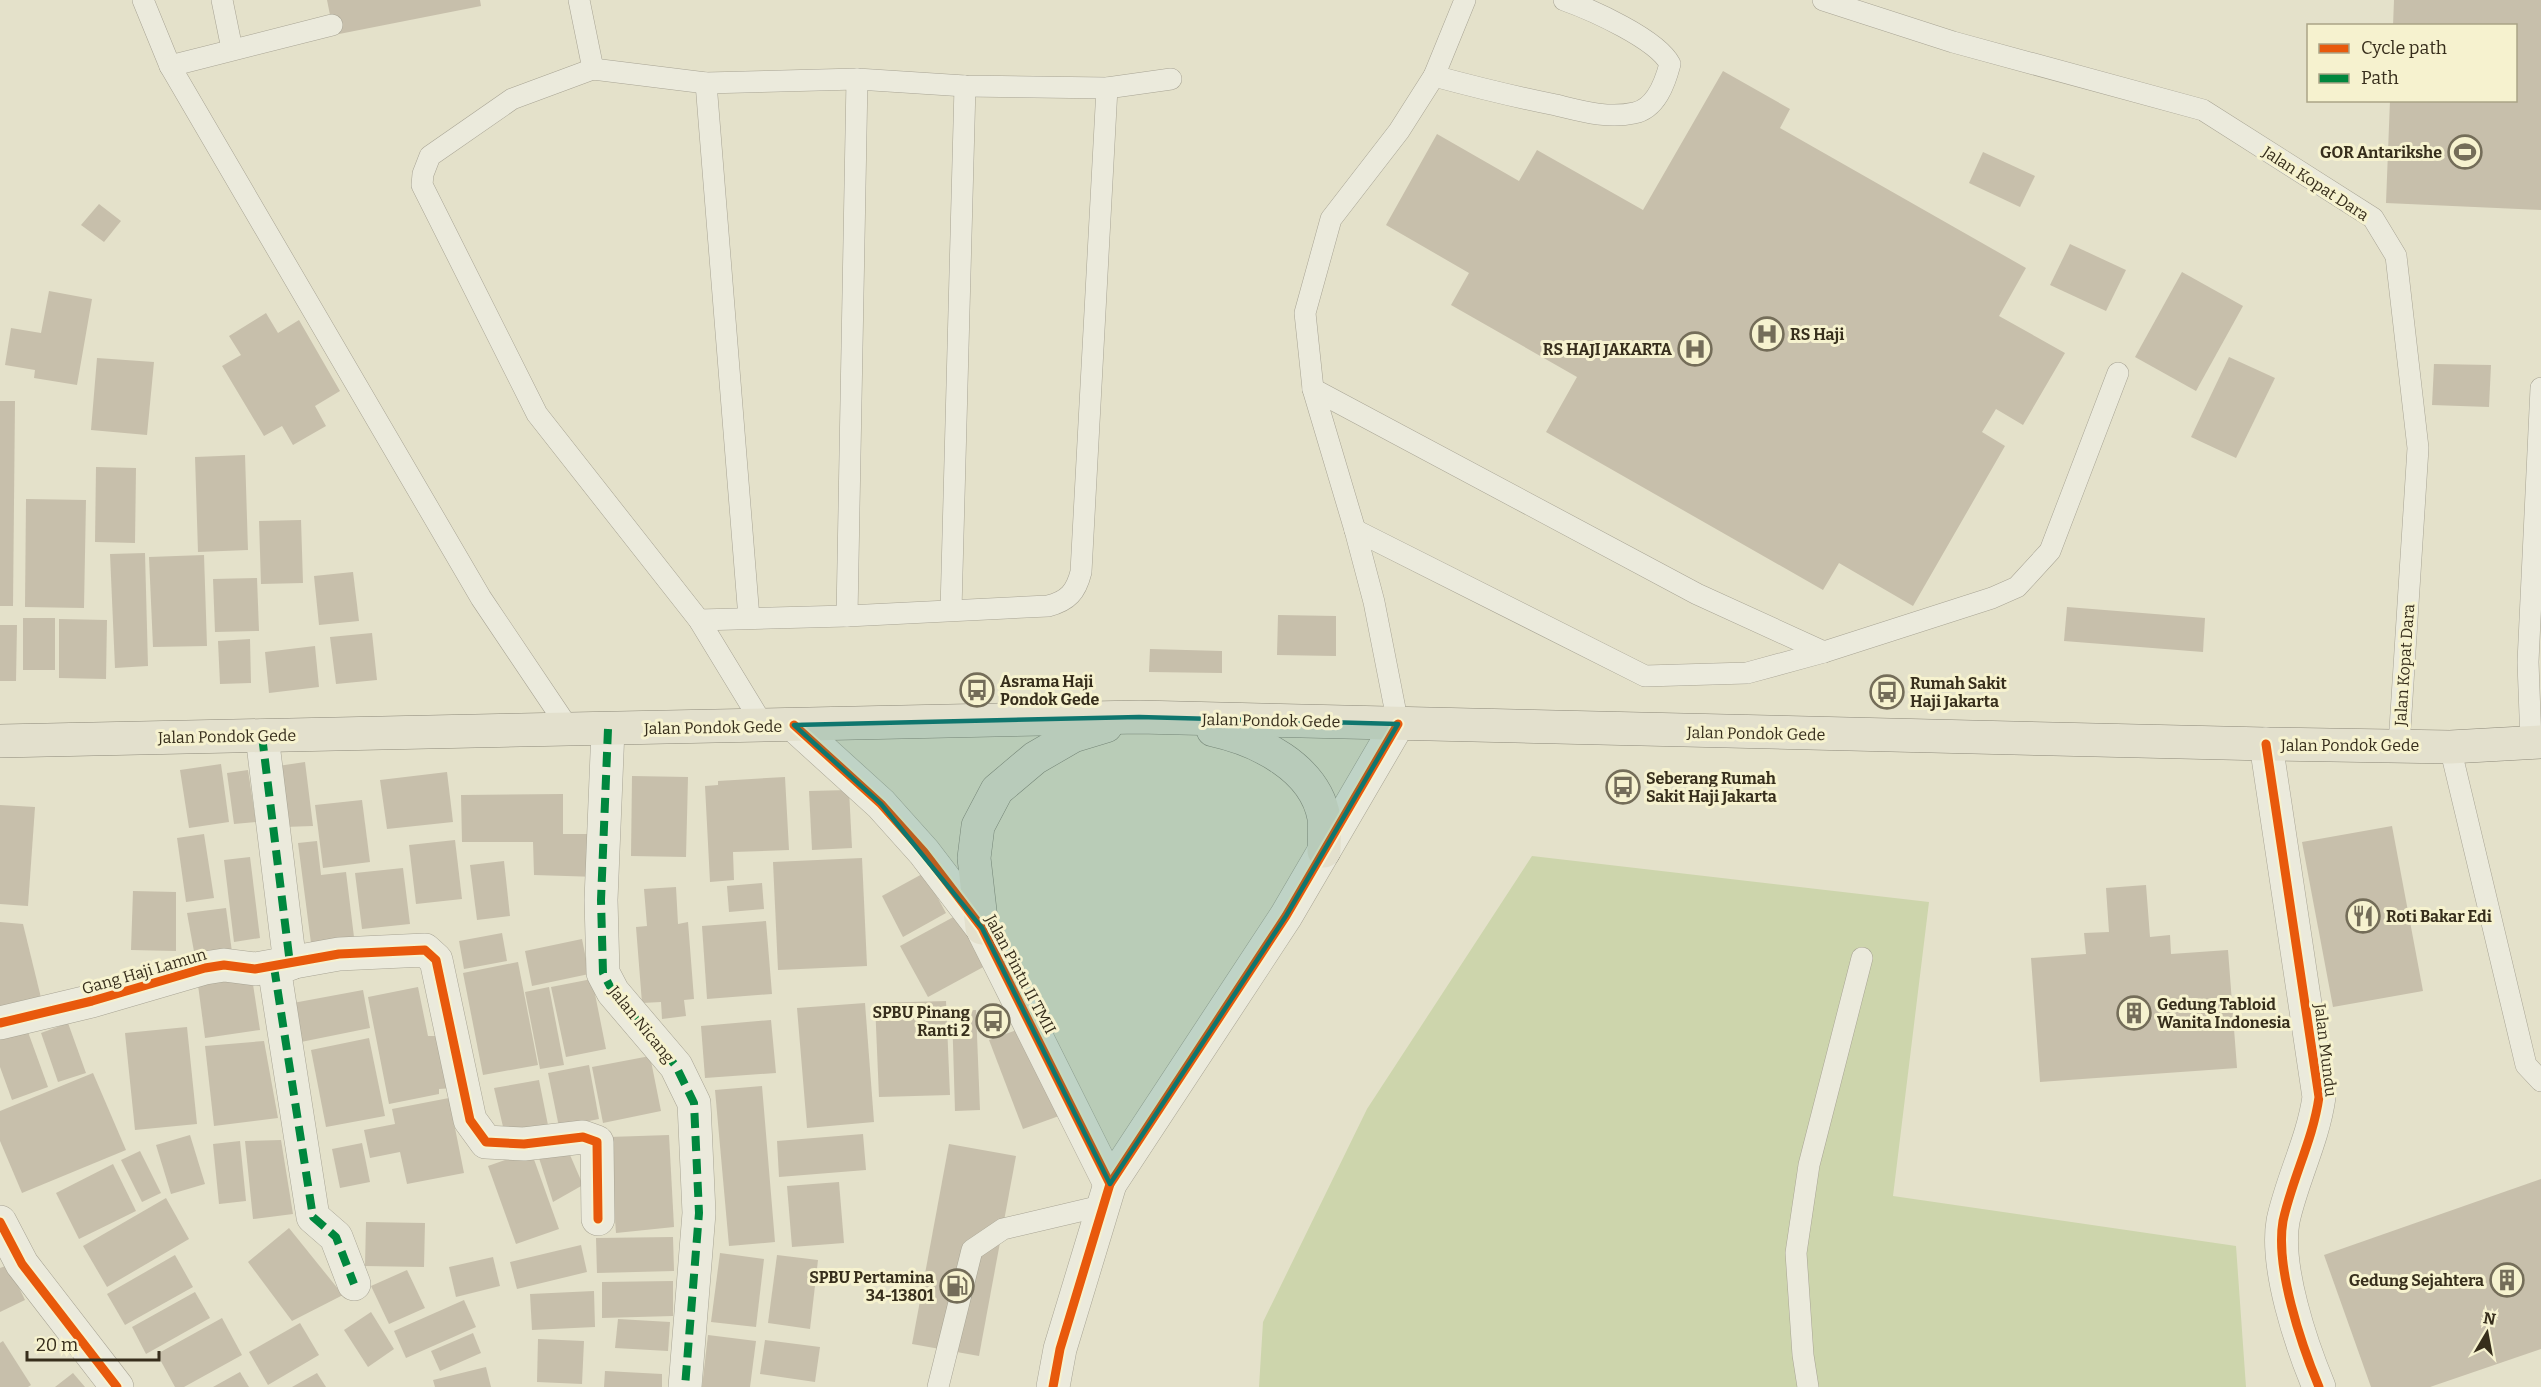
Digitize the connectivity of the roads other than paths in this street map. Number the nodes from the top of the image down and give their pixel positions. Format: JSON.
{"nodes":[{"id":1,"x":143,"y":0,"type":"edge"},
{"id":2,"x":222,"y":0,"type":"edge"},
{"id":3,"x":579,"y":0,"type":"edge"},
{"id":4,"x":1465,"y":0,"type":"edge"},
{"id":5,"x":1564,"y":0,"type":"edge"},
{"id":6,"x":1823,"y":0,"type":"edge"},
{"id":7,"x":332,"y":26,"type":"dead end"},
{"id":8,"x":232,"y":49,"type":"junction"},
{"id":9,"x":170,"y":66,"type":"junction"},
{"id":10,"x":593,"y":69,"type":"junction"},
{"id":11,"x":1434,"y":76,"type":"junction"},
{"id":12,"x":857,"y":79,"type":"junction"},
{"id":13,"x":1171,"y":79,"type":"dead end"},
{"id":14,"x":706,"y":83,"type":"junction"},
{"id":15,"x":965,"y":86,"type":"junction"},
{"id":16,"x":1107,"y":88,"type":"junction"},
{"id":17,"x":2118,"y":373,"type":"dead end"},
{"id":18,"x":2541,"y":388,"type":"edge"},
{"id":19,"x":1313,"y":389,"type":"junction"},
{"id":20,"x":1355,"y":530,"type":"junction"},
{"id":21,"x":951,"y":610,"type":"junction"},
{"id":22,"x":847,"y":616,"type":"junction"},
{"id":23,"x":749,"y":618,"type":"junction"},
{"id":24,"x":699,"y":620,"type":"junction"},
{"id":25,"x":1824,"y":652,"type":"junction"},
{"id":26,"x":1150,"y":717,"type":"junction"},
{"id":27,"x":1398,"y":724,"type":"junction"},
{"id":28,"x":779,"y":725,"type":"junction"},
{"id":29,"x":569,"y":729,"type":"junction"},
{"id":30,"x":608,"y":729,"type":"junction"},
{"id":31,"x":262,"y":736,"type":"junction"},
{"id":32,"x":0,"y":741,"type":"edge"},
{"id":33,"x":2536,"y":742,"type":"edge"},
{"id":34,"x":2266,"y":744,"type":"junction"},
{"id":35,"x":2398,"y":745,"type":"junction"},
{"id":36,"x":2450,"y":747,"type":"junction"},
{"id":37,"x":1324,"y":851,"type":"junction"},
{"id":38,"x":982,"y":927,"type":"junction"},
{"id":39,"x":1862,"y":958,"type":"dead end"},
{"id":40,"x":282,"y":965,"type":"junction"},
{"id":41,"x":0,"y":1023,"type":"edge"},
{"id":42,"x":2541,"y":1081,"type":"edge"},
{"id":43,"x":1105,"y":1195,"type":"junction"},
{"id":44,"x":598,"y":1219,"type":"dead end"},
{"id":45,"x":0,"y":1221,"type":"edge"},
{"id":46,"x":354,"y":1284,"type":"dead end"},
{"id":47,"x":117,"y":1387,"type":"edge"},
{"id":48,"x":685,"y":1387,"type":"edge"},
{"id":49,"x":938,"y":1387,"type":"edge"},
{"id":50,"x":1053,"y":1387,"type":"edge"},
{"id":51,"x":1808,"y":1387,"type":"edge"},
{"id":52,"x":2319,"y":1387,"type":"edge"}],
"edges":[{"from":1,"to":9,"type":"lane"},
{"from":2,"to":8,"type":"lane"},
{"from":3,"to":10,"type":"lane"},
{"from":4,"to":11,"type":"lane"},
{"from":5,"to":11,"type":"lane"},
{"from":6,"to":35,"type":"lane","name":"Jalan Kopat Dara"},
{"from":7,"to":8,"type":"lane"},
{"from":8,"to":9,"type":"lane"},
{"from":9,"to":29,"type":"lane"},
{"from":10,"to":14,"type":"lane"},
{"from":10,"to":24,"type":"lane"},
{"from":11,"to":19,"type":"lane"},
{"from":12,"to":14,"type":"lane"},
{"from":12,"to":15,"type":"lane"},
{"from":12,"to":22,"type":"lane"},
{"from":13,"to":16,"type":"lane"},
{"from":14,"to":23,"type":"lane"},
{"from":15,"to":16,"type":"lane"},
{"from":15,"to":21,"type":"lane"},
{"from":16,"to":21,"type":"lane"},
{"from":17,"to":25,"type":"lane"},
{"from":18,"to":33,"type":"lane"},
{"from":19,"to":20,"type":"lane"},
{"from":19,"to":25,"type":"lane"},
{"from":20,"to":25,"type":"lane"},
{"from":20,"to":27,"type":"lane"},
{"from":21,"to":22,"type":"lane"},
{"from":22,"to":23,"type":"lane"},
{"from":23,"to":24,"type":"lane"},
{"from":24,"to":28,"type":"lane"},
{"from":26,"to":27,"type":"main road","name":"Jalan Pondok Gede"},
{"from":26,"to":28,"type":"main road","name":"Jalan Pondok Gede"},
{"from":26,"to":37,"type":"main road"},
{"from":26,"to":38,"type":"main road"},
{"from":27,"to":34,"type":"main road","name":"Jalan Pondok Gede"},
{"from":27,"to":37,"type":"street"},
{"from":28,"to":30,"type":"main road","name":"Jalan Pondok Gede"},
{"from":28,"to":38,"type":"street","name":"Jalan Pintu II TMII"},
{"from":29,"to":30,"type":"main road","name":"Jalan Pondok Gede"},
{"from":29,"to":31,"type":"main road","name":"Jalan Pondok Gede"},
{"from":30,"to":48,"type":"street","name":"Jalan Nicang"},
{"from":31,"to":32,"type":"main road","name":"Jalan Pondok Gede"},
{"from":31,"to":40,"type":"street"},
{"from":33,"to":36,"type":"main road","name":"Jalan Pondok Gede"},
{"from":34,"to":35,"type":"main road","name":"Jalan Pondok Gede"},
{"from":34,"to":52,"type":"street","name":"Jalan Mundu"},
{"from":35,"to":36,"type":"main road","name":"Jalan Pondok Gede"},
{"from":36,"to":42,"type":"lane"},
{"from":37,"to":43,"type":"street"},
{"from":38,"to":43,"type":"street","name":"Jalan Pintu II TMII"},
{"from":39,"to":51,"type":"lane"},
{"from":40,"to":41,"type":"street","name":"Gang Haji Lamun"},
{"from":40,"to":44,"type":"street","name":"Gang Haji Lamun"},
{"from":40,"to":46,"type":"street"},
{"from":43,"to":49,"type":"lane"},
{"from":43,"to":50,"type":"street"},
{"from":45,"to":47,"type":"street"}]}
